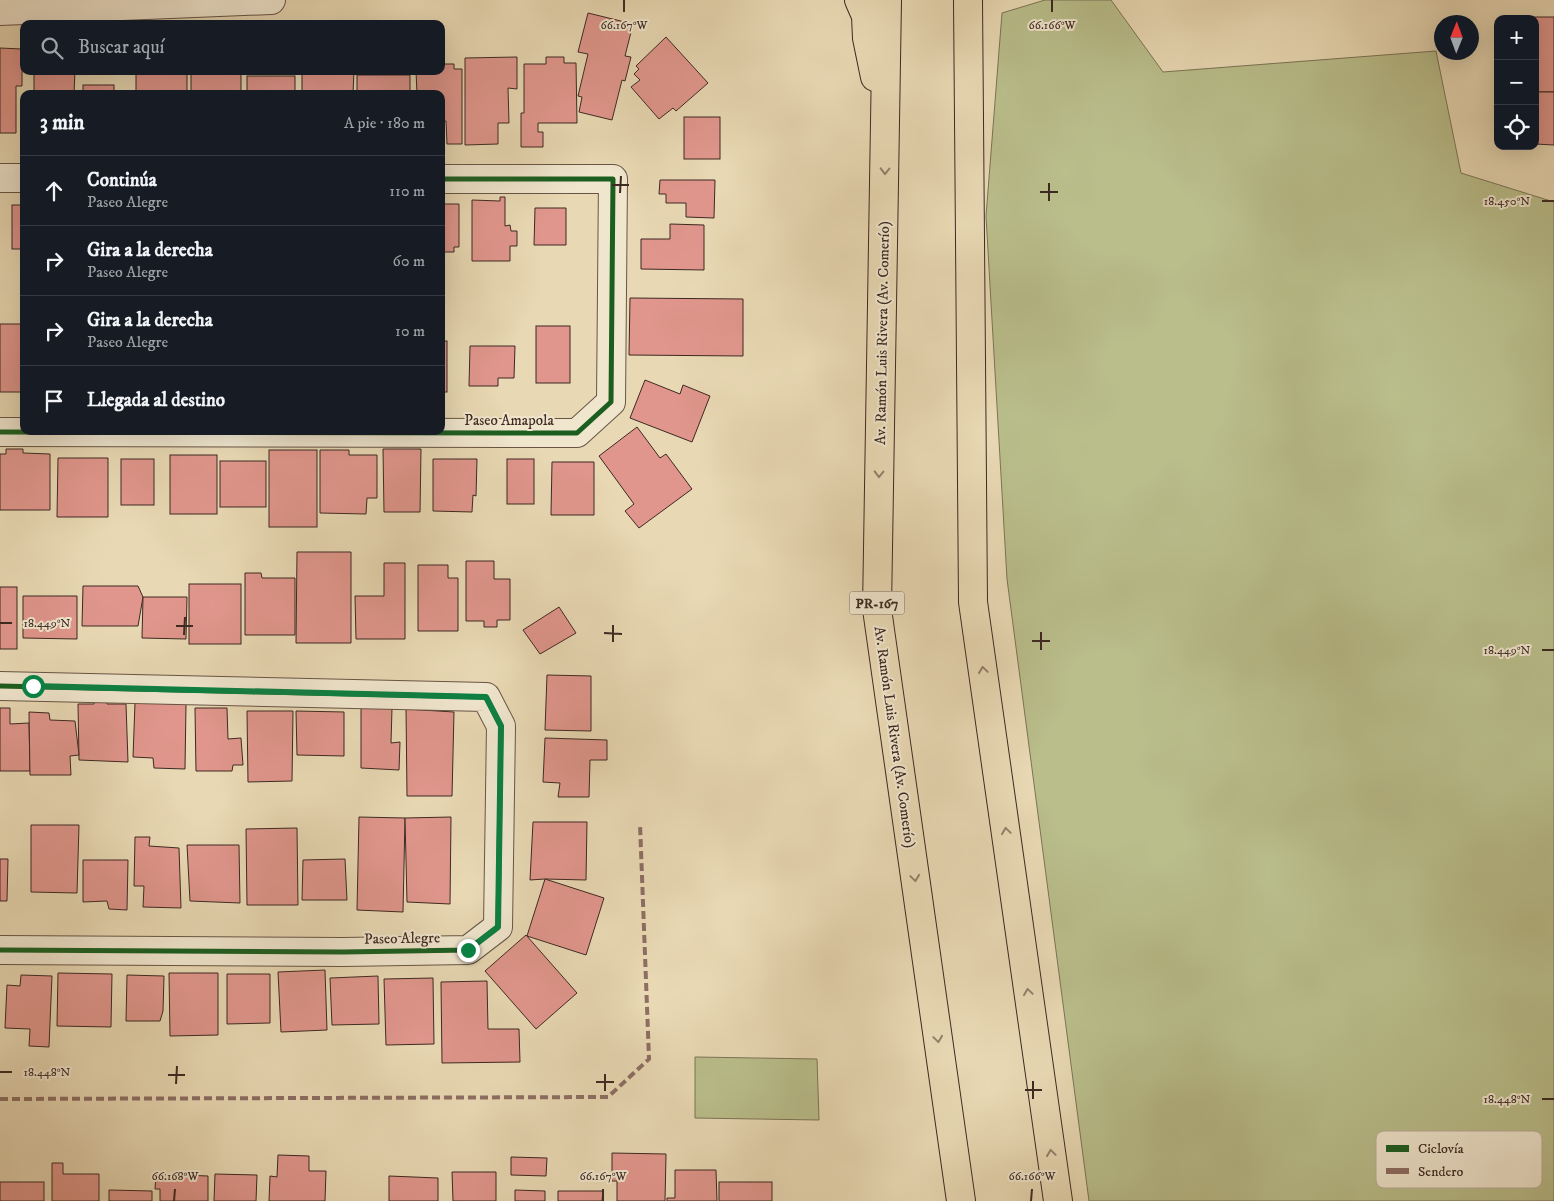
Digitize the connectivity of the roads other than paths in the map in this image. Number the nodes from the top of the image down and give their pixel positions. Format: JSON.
{"nodes":[{"id":1,"x":271,"y":0,"type":"edge"},
{"id":2,"x":860,"y":0,"type":"edge"},
{"id":3,"x":888,"y":0,"type":"edge"},
{"id":4,"x":968,"y":0,"type":"edge"},
{"id":5,"x":981,"y":0,"type":"edge"},
{"id":6,"x":0,"y":12,"type":"edge"},
{"id":7,"x":968,"y":33,"type":"junction"},
{"id":8,"x":885,"y":135,"type":"junction"},
{"id":9,"x":0,"y":178,"type":"edge"},
{"id":10,"x":20,"y":178,"type":"edge"},
{"id":11,"x":445,"y":179,"type":"edge"},
{"id":12,"x":0,"y":432,"type":"edge"},
{"id":13,"x":20,"y":432,"type":"edge"},
{"id":14,"x":445,"y":433,"type":"edge"},
{"id":15,"x":0,"y":686,"type":"edge"},
{"id":16,"x":0,"y":950,"type":"edge"},
{"id":17,"x":961,"y":1201,"type":"edge"},
{"id":18,"x":1058,"y":1201,"type":"edge"}],
"edges":[{"from":1,"to":6,"type":"street"},
{"from":2,"to":8,"type":"main road"},
{"from":3,"to":8,"type":"main road","name":"Av. Ramón Luis Rivera (Av. Comerío)","number":"PR-167"},
{"from":4,"to":7,"type":"main road"},
{"from":5,"to":7,"type":"main road"},
{"from":18,"to":7,"type":"main road","one_way":true},
{"from":8,"to":17,"type":"main road","name":"Av. Ramón Luis Rivera (Av. Comerío)","number":"PR-167","one_way":true},
{"from":9,"to":10,"type":"street"},
{"from":11,"to":14,"type":"street","name":"Paseo Amapola"},
{"from":12,"to":13,"type":"street","name":"Paseo Amapola"},
{"from":15,"to":16,"type":"street","name":"Paseo Alegre"}]}
